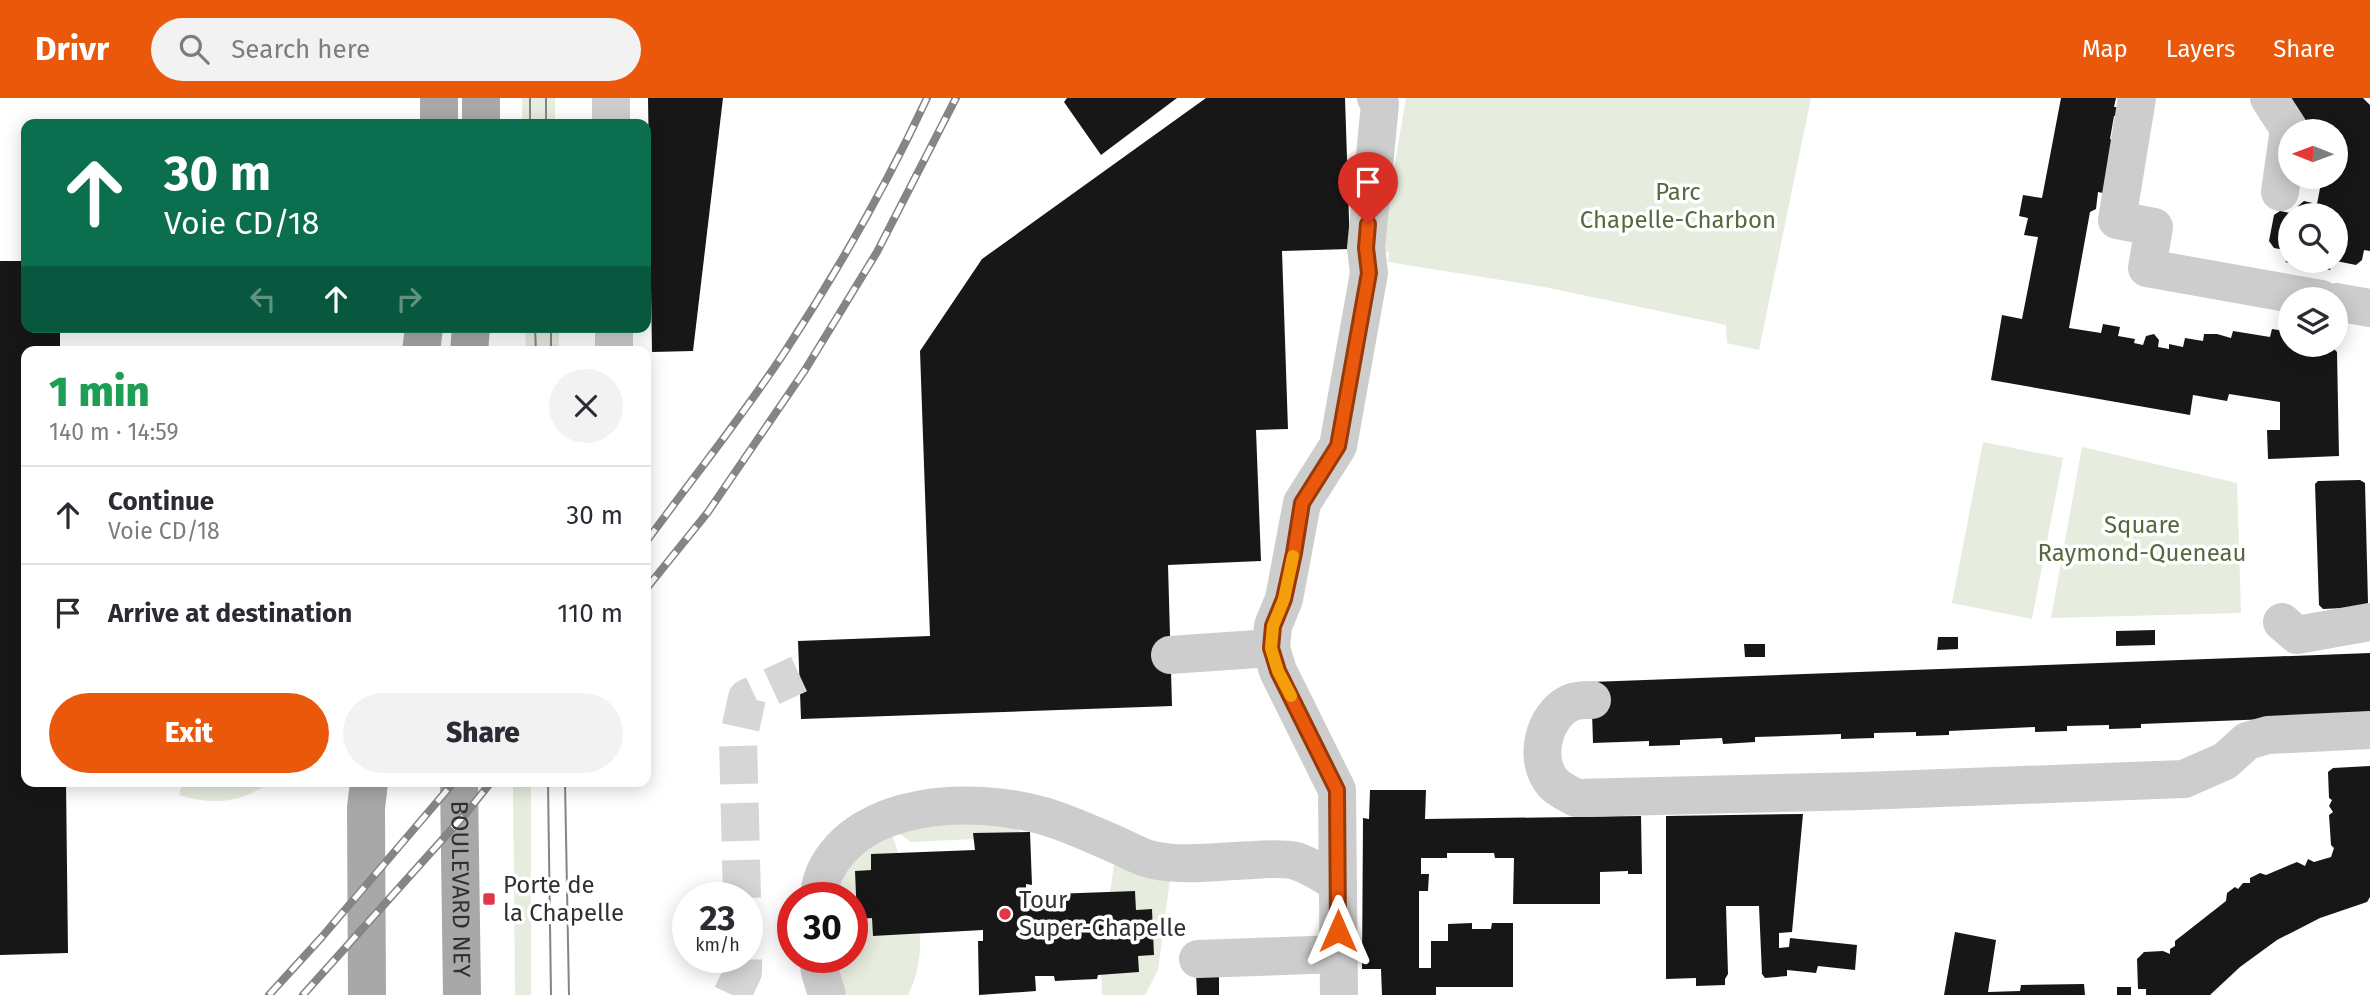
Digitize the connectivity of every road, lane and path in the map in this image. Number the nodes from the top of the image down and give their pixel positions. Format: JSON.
{"nodes":[{"id":1,"x":439,"y":98,"type":"edge"},
{"id":2,"x":481,"y":98,"type":"edge"},
{"id":3,"x":611,"y":98,"type":"edge"},
{"id":4,"x":1376,"y":98,"type":"edge"},
{"id":5,"x":2137,"y":98,"type":"edge"},
{"id":6,"x":2269,"y":98,"type":"edge"},
{"id":7,"x":439,"y":119,"type":"edge"},
{"id":8,"x":481,"y":119,"type":"edge"},
{"id":9,"x":611,"y":119,"type":"edge"},
{"id":10,"x":2280,"y":192,"type":"dead end"},
{"id":11,"x":2278,"y":291,"type":"edge"},
{"id":12,"x":2348,"y":304,"type":"edge"},
{"id":13,"x":2370,"y":308,"type":"edge"},
{"id":14,"x":2282,"y":622,"type":"dead end"},
{"id":15,"x":2370,"y":622,"type":"edge"},
{"id":16,"x":1271,"y":648,"type":"junction"},
{"id":17,"x":1170,"y":655,"type":"dead end"},
{"id":18,"x":1549,"y":681,"type":"dead end"},
{"id":19,"x":1592,"y":700,"type":"dead end"},
{"id":20,"x":2370,"y":730,"type":"edge"},
{"id":21,"x":1544,"y":735,"type":"junction"},
{"id":22,"x":368,"y":787,"type":"edge"},
{"id":23,"x":459,"y":787,"type":"edge"},
{"id":24,"x":822,"y":882,"type":"edge"},
{"id":25,"x":1338,"y":884,"type":"junction"},
{"id":26,"x":1339,"y":954,"type":"junction"},
{"id":27,"x":1198,"y":959,"type":"dead end"},
{"id":28,"x":820,"y":973,"type":"edge"},
{"id":29,"x":367,"y":995,"type":"edge"},
{"id":30,"x":462,"y":995,"type":"edge"},
{"id":31,"x":827,"y":995,"type":"edge"},
{"id":32,"x":1339,"y":995,"type":"edge"}],
"edges":[{"from":1,"to":7,"type":"main road"},
{"from":2,"to":8,"type":"main road"},
{"from":3,"to":9,"type":"street"},
{"from":4,"to":16,"type":"street"},
{"from":5,"to":11,"type":"street"},
{"from":6,"to":10,"type":"street"},
{"from":12,"to":13,"type":"street"},
{"from":14,"to":15,"type":"street"},
{"from":16,"to":17,"type":"street"},
{"from":16,"to":25,"type":"street"},
{"from":18,"to":21,"type":"street"},
{"from":19,"to":21,"type":"street"},
{"from":20,"to":21,"type":"street"},
{"from":22,"to":29,"type":"main road"},
{"from":23,"to":30,"type":"main road","name":"BOULEVARD NEY"},
{"from":24,"to":25,"type":"street"},
{"from":25,"to":26,"type":"street"},
{"from":26,"to":27,"type":"street"},
{"from":26,"to":32,"type":"street"},
{"from":28,"to":31,"type":"street"}]}
